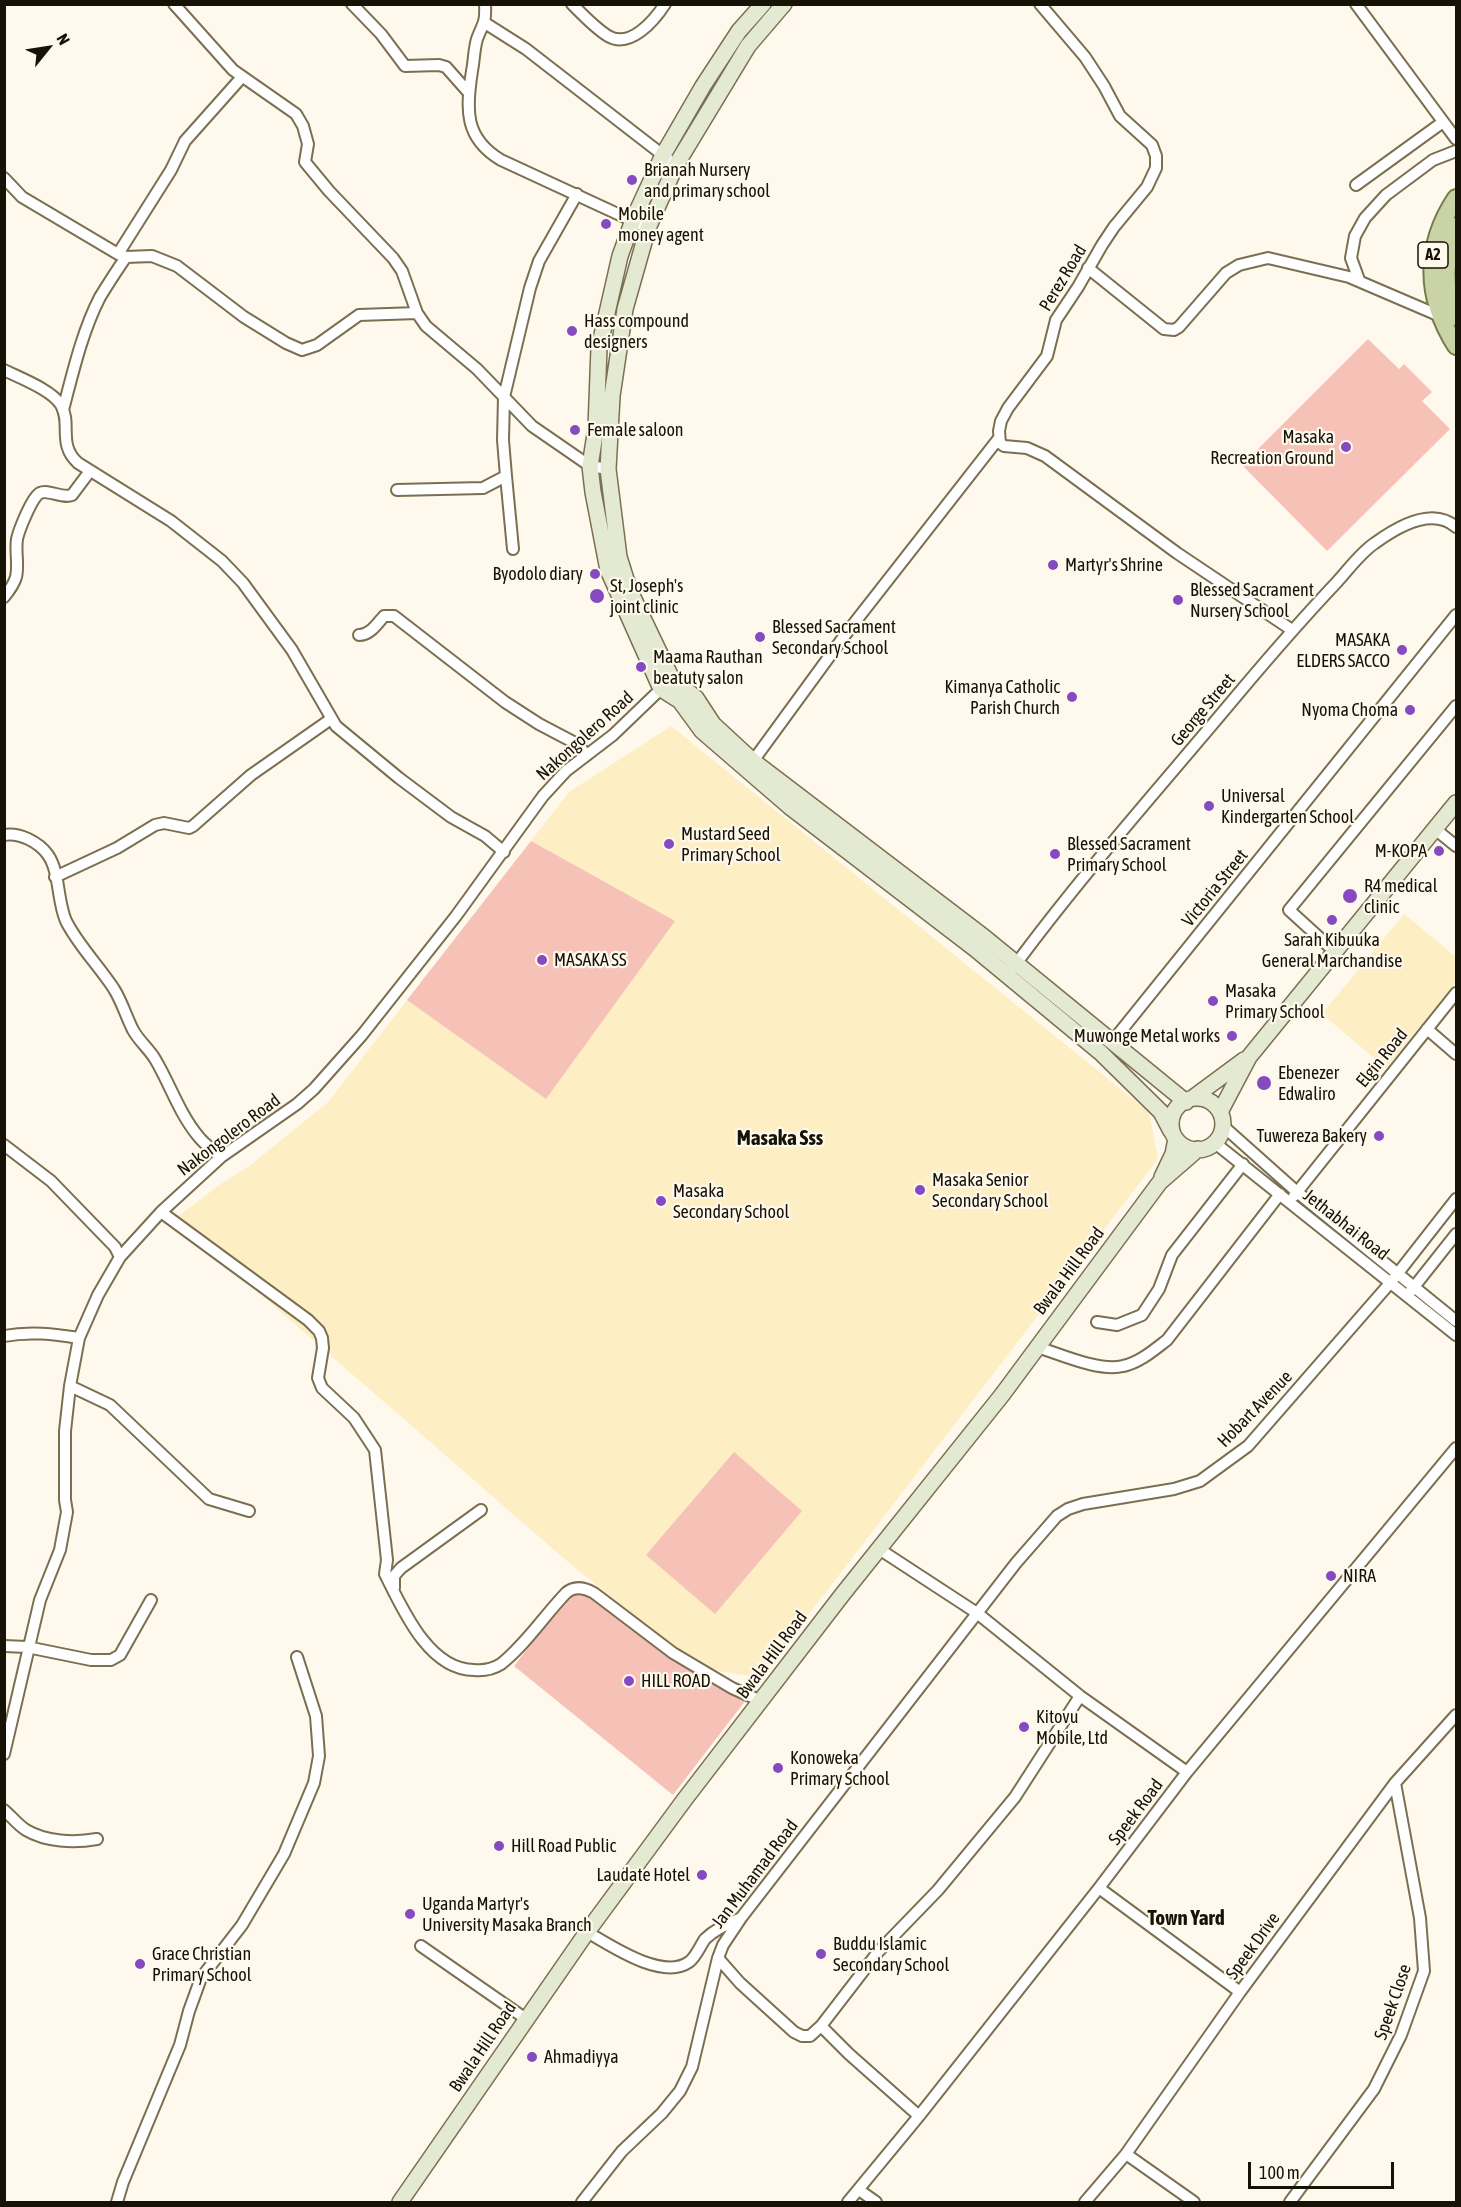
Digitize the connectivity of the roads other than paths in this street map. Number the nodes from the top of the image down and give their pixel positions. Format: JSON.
{"nodes":[{"id":1,"x":174,"y":4,"type":"edge"},
{"id":2,"x":352,"y":4,"type":"edge"},
{"id":3,"x":485,"y":4,"type":"edge"},
{"id":4,"x":572,"y":4,"type":"edge"},
{"id":5,"x":665,"y":4,"type":"edge"},
{"id":6,"x":763,"y":4,"type":"edge"},
{"id":7,"x":784,"y":4,"type":"edge"},
{"id":8,"x":1040,"y":4,"type":"edge"},
{"id":9,"x":1356,"y":4,"type":"edge"},
{"id":10,"x":486,"y":23,"type":"junction"},
{"id":11,"x":242,"y":77,"type":"junction"},
{"id":12,"x":469,"y":93,"type":"junction"},
{"id":13,"x":1443,"y":122,"type":"junction"},
{"id":14,"x":1456,"y":139,"type":"edge"},
{"id":15,"x":1456,"y":151,"type":"edge"},
{"id":16,"x":669,"y":160,"type":"junction"},
{"id":17,"x":4,"y":178,"type":"edge"},
{"id":18,"x":1356,"y":185,"type":"dead end"},
{"id":19,"x":577,"y":194,"type":"junction"},
{"id":20,"x":1456,"y":198,"type":"edge"},
{"id":21,"x":633,"y":220,"type":"junction"},
{"id":22,"x":1456,"y":226,"type":"edge"},
{"id":23,"x":648,"y":228,"type":"junction"},
{"id":24,"x":122,"y":255,"type":"junction"},
{"id":25,"x":1088,"y":268,"type":"junction"},
{"id":26,"x":1359,"y":280,"type":"junction"},
{"id":27,"x":417,"y":313,"type":"junction"},
{"id":28,"x":1450,"y":315,"type":"edge"},
{"id":29,"x":1456,"y":346,"type":"edge"},
{"id":30,"x":4,"y":370,"type":"edge"},
{"id":31,"x":504,"y":397,"type":"junction"},
{"id":32,"x":63,"y":410,"type":"junction"},
{"id":33,"x":999,"y":438,"type":"junction"},
{"id":34,"x":590,"y":466,"type":"junction"},
{"id":35,"x":608,"y":469,"type":"junction"},
{"id":36,"x":90,"y":471,"type":"junction"},
{"id":37,"x":506,"y":476,"type":"junction"},
{"id":38,"x":397,"y":490,"type":"dead end"},
{"id":39,"x":1456,"y":527,"type":"edge"},
{"id":40,"x":513,"y":549,"type":"dead end"},
{"id":41,"x":4,"y":597,"type":"edge"},
{"id":42,"x":1456,"y":615,"type":"edge"},
{"id":43,"x":1292,"y":630,"type":"junction"},
{"id":44,"x":359,"y":635,"type":"dead end"},
{"id":45,"x":667,"y":684,"type":"junction"},
{"id":46,"x":1456,"y":706,"type":"edge"},
{"id":47,"x":332,"y":719,"type":"junction"},
{"id":48,"x":587,"y":755,"type":"junction"},
{"id":49,"x":753,"y":761,"type":"junction"},
{"id":50,"x":1456,"y":803,"type":"edge"},
{"id":51,"x":1436,"y":829,"type":"junction"},
{"id":52,"x":4,"y":835,"type":"edge"},
{"id":53,"x":1456,"y":846,"type":"edge"},
{"id":54,"x":504,"y":852,"type":"junction"},
{"id":55,"x":55,"y":877,"type":"junction"},
{"id":56,"x":1334,"y":951,"type":"junction"},
{"id":57,"x":1012,"y":970,"type":"junction"},
{"id":58,"x":1456,"y":993,"type":"edge"},
{"id":59,"x":1427,"y":1029,"type":"junction"},
{"id":60,"x":1112,"y":1042,"type":"junction"},
{"id":61,"x":1456,"y":1054,"type":"edge"},
{"id":62,"x":1249,"y":1057,"type":"junction"},
{"id":63,"x":1190,"y":1100,"type":"junction"},
{"id":64,"x":1221,"y":1119,"type":"junction"},
{"id":65,"x":1174,"y":1135,"type":"junction"},
{"id":66,"x":1215,"y":1143,"type":"junction"},
{"id":67,"x":4,"y":1145,"type":"edge"},
{"id":68,"x":1198,"y":1149,"type":"junction"},
{"id":69,"x":221,"y":1157,"type":"junction"},
{"id":70,"x":1243,"y":1164,"type":"junction"},
{"id":71,"x":1160,"y":1182,"type":"junction"},
{"id":72,"x":1280,"y":1194,"type":"junction"},
{"id":73,"x":1293,"y":1197,"type":"junction"},
{"id":74,"x":1456,"y":1199,"type":"edge"},
{"id":75,"x":161,"y":1212,"type":"junction"},
{"id":76,"x":1456,"y":1234,"type":"edge"},
{"id":77,"x":120,"y":1257,"type":"junction"},
{"id":78,"x":1394,"y":1278,"type":"junction"},
{"id":79,"x":1411,"y":1291,"type":"junction"},
{"id":80,"x":1456,"y":1321,"type":"edge"},
{"id":81,"x":1097,"y":1322,"type":"dead end"},
{"id":82,"x":1456,"y":1335,"type":"edge"},
{"id":83,"x":4,"y":1336,"type":"edge"},
{"id":84,"x":80,"y":1338,"type":"junction"},
{"id":85,"x":1037,"y":1347,"type":"junction"},
{"id":86,"x":70,"y":1386,"type":"junction"},
{"id":87,"x":1456,"y":1448,"type":"edge"},
{"id":88,"x":481,"y":1510,"type":"dead end"},
{"id":89,"x":249,"y":1511,"type":"dead end"},
{"id":90,"x":879,"y":1549,"type":"junction"},
{"id":91,"x":394,"y":1591,"type":"junction"},
{"id":92,"x":151,"y":1600,"type":"dead end"},
{"id":93,"x":977,"y":1613,"type":"junction"},
{"id":94,"x":4,"y":1646,"type":"edge"},
{"id":95,"x":30,"y":1648,"type":"junction"},
{"id":96,"x":297,"y":1657,"type":"dead end"},
{"id":97,"x":1080,"y":1696,"type":"junction"},
{"id":98,"x":761,"y":1701,"type":"junction"},
{"id":99,"x":1456,"y":1715,"type":"edge"},
{"id":100,"x":4,"y":1754,"type":"edge"},
{"id":101,"x":1187,"y":1772,"type":"junction"},
{"id":102,"x":1395,"y":1783,"type":"junction"},
{"id":103,"x":4,"y":1810,"type":"edge"},
{"id":104,"x":97,"y":1839,"type":"dead end"},
{"id":105,"x":1099,"y":1888,"type":"junction"},
{"id":106,"x":741,"y":1917,"type":"junction"},
{"id":107,"x":586,"y":1932,"type":"junction"},
{"id":108,"x":421,"y":1946,"type":"dead end"},
{"id":109,"x":718,"y":1958,"type":"junction"},
{"id":110,"x":1240,"y":1992,"type":"junction"},
{"id":111,"x":526,"y":2019,"type":"junction"},
{"id":112,"x":821,"y":2026,"type":"junction"},
{"id":113,"x":920,"y":2116,"type":"junction"},
{"id":114,"x":1126,"y":2154,"type":"junction"},
{"id":115,"x":859,"y":2190,"type":"junction"},
{"id":116,"x":117,"y":2202,"type":"edge"},
{"id":117,"x":400,"y":2202,"type":"edge"},
{"id":118,"x":582,"y":2202,"type":"edge"},
{"id":119,"x":848,"y":2202,"type":"edge"},
{"id":120,"x":876,"y":2202,"type":"edge"},
{"id":121,"x":1085,"y":2202,"type":"edge"},
{"id":122,"x":1194,"y":2202,"type":"edge"},
{"id":123,"x":1290,"y":2202,"type":"edge"}],
"edges":[{"from":1,"to":11,"type":"street"},
{"from":2,"to":12,"type":"street"},
{"from":3,"to":10,"type":"street"},
{"from":4,"to":5,"type":"street"},
{"from":6,"to":16,"type":"street"},
{"from":7,"to":16,"type":"street"},
{"from":8,"to":25,"type":"street","name":"Perez Road"},
{"from":9,"to":13,"type":"street"},
{"from":10,"to":12,"type":"street"},
{"from":10,"to":16,"type":"street"},
{"from":11,"to":24,"type":"street"},
{"from":11,"to":27,"type":"street"},
{"from":12,"to":19,"type":"street"},
{"from":13,"to":14,"type":"street"},
{"from":13,"to":18,"type":"street"},
{"from":15,"to":26,"type":"street"},
{"from":16,"to":21,"type":"street"},
{"from":16,"to":23,"type":"street"},
{"from":17,"to":24,"type":"street"},
{"from":19,"to":21,"type":"street"},
{"from":19,"to":31,"type":"street"},
{"from":20,"to":28,"type":"main road","number":"A2"},
{"from":21,"to":23,"type":"street"},
{"from":21,"to":34,"type":"street"},
{"from":22,"to":28,"type":"main road","number":"A2"},
{"from":23,"to":35,"type":"street"},
{"from":24,"to":27,"type":"street"},
{"from":24,"to":32,"type":"street"},
{"from":25,"to":26,"type":"street"},
{"from":25,"to":33,"type":"street","name":"Perez Road"},
{"from":26,"to":28,"type":"street"},
{"from":27,"to":31,"type":"street"},
{"from":28,"to":29,"type":"main road","number":"A2"},
{"from":30,"to":32,"type":"street"},
{"from":31,"to":34,"type":"street"},
{"from":31,"to":37,"type":"street"},
{"from":32,"to":36,"type":"street"},
{"from":33,"to":43,"type":"street"},
{"from":33,"to":49,"type":"street"},
{"from":34,"to":35,"type":"street"},
{"from":34,"to":45,"type":"street"},
{"from":35,"to":45,"type":"street"},
{"from":36,"to":41,"type":"street"},
{"from":36,"to":47,"type":"street"},
{"from":37,"to":38,"type":"street"},
{"from":37,"to":40,"type":"street"},
{"from":39,"to":43,"type":"street","name":"George Street"},
{"from":42,"to":60,"type":"street","name":"Victoria Street"},
{"from":43,"to":57,"type":"street","name":"George Street"},
{"from":44,"to":48,"type":"street"},
{"from":45,"to":48,"type":"street","name":"Nakongolero Road"},
{"from":45,"to":49,"type":"street"},
{"from":45,"to":57,"type":"street"},
{"from":46,"to":56,"type":"street"},
{"from":47,"to":54,"type":"street"},
{"from":47,"to":55,"type":"street"},
{"from":48,"to":54,"type":"street","name":"Nakongolero Road"},
{"from":49,"to":57,"type":"street"},
{"from":50,"to":51,"type":"street"},
{"from":51,"to":53,"type":"street"},
{"from":51,"to":56,"type":"street"},
{"from":52,"to":55,"type":"street"},
{"from":54,"to":69,"type":"street","name":"Nakongolero Road"},
{"from":55,"to":69,"type":"street"},
{"from":56,"to":62,"type":"street"},
{"from":57,"to":60,"type":"street"},
{"from":57,"to":65,"type":"street"},
{"from":58,"to":59,"type":"street","name":"Elgin Road"},
{"from":59,"to":61,"type":"street"},
{"from":59,"to":73,"type":"street","name":"Elgin Road"},
{"from":60,"to":63,"type":"street"},
{"from":62,"to":63,"type":"street"},
{"from":62,"to":64,"type":"street"},
{"from":63,"to":64,"type":"street"},
{"from":63,"to":65,"type":"street"},
{"from":64,"to":66,"type":"street"},
{"from":64,"to":73,"type":"street","name":"Jethabhai Road"},
{"from":65,"to":68,"type":"street"},
{"from":65,"to":71,"type":"street"},
{"from":66,"to":68,"type":"street"},
{"from":66,"to":70,"type":"street","name":"Jethabhai Road"},
{"from":67,"to":77,"type":"street"},
{"from":68,"to":71,"type":"street","name":"Bwala Hill Road"},
{"from":69,"to":75,"type":"street","name":"Nakongolero Road"},
{"from":70,"to":72,"type":"street","name":"Jethabhai Road"},
{"from":70,"to":81,"type":"street"},
{"from":71,"to":85,"type":"street","name":"Bwala Hill Road"},
{"from":72,"to":73,"type":"street","name":"Jethabhai Road"},
{"from":72,"to":85,"type":"street"},
{"from":73,"to":78,"type":"street","name":"Jethabhai Road"},
{"from":74,"to":78,"type":"street","name":"Hobart Avenue"},
{"from":75,"to":77,"type":"street","name":"Nakongolero Road"},
{"from":75,"to":91,"type":"street"},
{"from":76,"to":79,"type":"street"},
{"from":77,"to":84,"type":"street","name":"Nakongolero Road"},
{"from":78,"to":79,"type":"street","name":"Jethabhai Road"},
{"from":78,"to":93,"type":"street","name":"Hobart Avenue"},
{"from":79,"to":80,"type":"street","name":"Jethabhai Road"},
{"from":79,"to":82,"type":"street","name":"Jethabhai Road"},
{"from":83,"to":84,"type":"street"},
{"from":84,"to":86,"type":"street","name":"Nakongolero Road"},
{"from":85,"to":90,"type":"street","name":"Bwala Hill Road"},
{"from":86,"to":89,"type":"street"},
{"from":86,"to":95,"type":"street","name":"Nakongolero Road"},
{"from":87,"to":101,"type":"street","name":"Speek Road"},
{"from":88,"to":91,"type":"street"},
{"from":90,"to":93,"type":"street"},
{"from":90,"to":98,"type":"street","name":"Bwala Hill Road"},
{"from":91,"to":98,"type":"street"},
{"from":92,"to":95,"type":"street"},
{"from":93,"to":97,"type":"street"},
{"from":93,"to":106,"type":"street","name":"Jan Muhamad Road"},
{"from":94,"to":95,"type":"street"},
{"from":95,"to":100,"type":"street","name":"Nakongolero Road"},
{"from":96,"to":116,"type":"street"},
{"from":97,"to":101,"type":"street"},
{"from":97,"to":112,"type":"street"},
{"from":98,"to":107,"type":"street","name":"Bwala Hill Road"},
{"from":99,"to":102,"type":"street","name":"Speek Drive"},
{"from":101,"to":105,"type":"street","name":"Speek Road"},
{"from":102,"to":110,"type":"street","name":"Speek Drive"},
{"from":102,"to":123,"type":"street","name":"Speek Close"},
{"from":103,"to":104,"type":"street"},
{"from":105,"to":110,"type":"street"},
{"from":105,"to":113,"type":"street","name":"Speek Road"},
{"from":106,"to":107,"type":"street"},
{"from":106,"to":109,"type":"street","name":"Jan Muhamad Road"},
{"from":107,"to":111,"type":"street","name":"Bwala Hill Road"},
{"from":108,"to":111,"type":"street"},
{"from":109,"to":112,"type":"street"},
{"from":109,"to":118,"type":"street","name":"Jan Muhamad Road"},
{"from":110,"to":114,"type":"street","name":"Speek Drive"},
{"from":111,"to":117,"type":"street","name":"Bwala Hill Road"},
{"from":112,"to":113,"type":"street"},
{"from":113,"to":115,"type":"street","name":"Speek Road"},
{"from":114,"to":121,"type":"street","name":"Speek Drive"},
{"from":114,"to":122,"type":"street"},
{"from":115,"to":119,"type":"street","name":"Speek Road"},
{"from":115,"to":120,"type":"street"}]}
